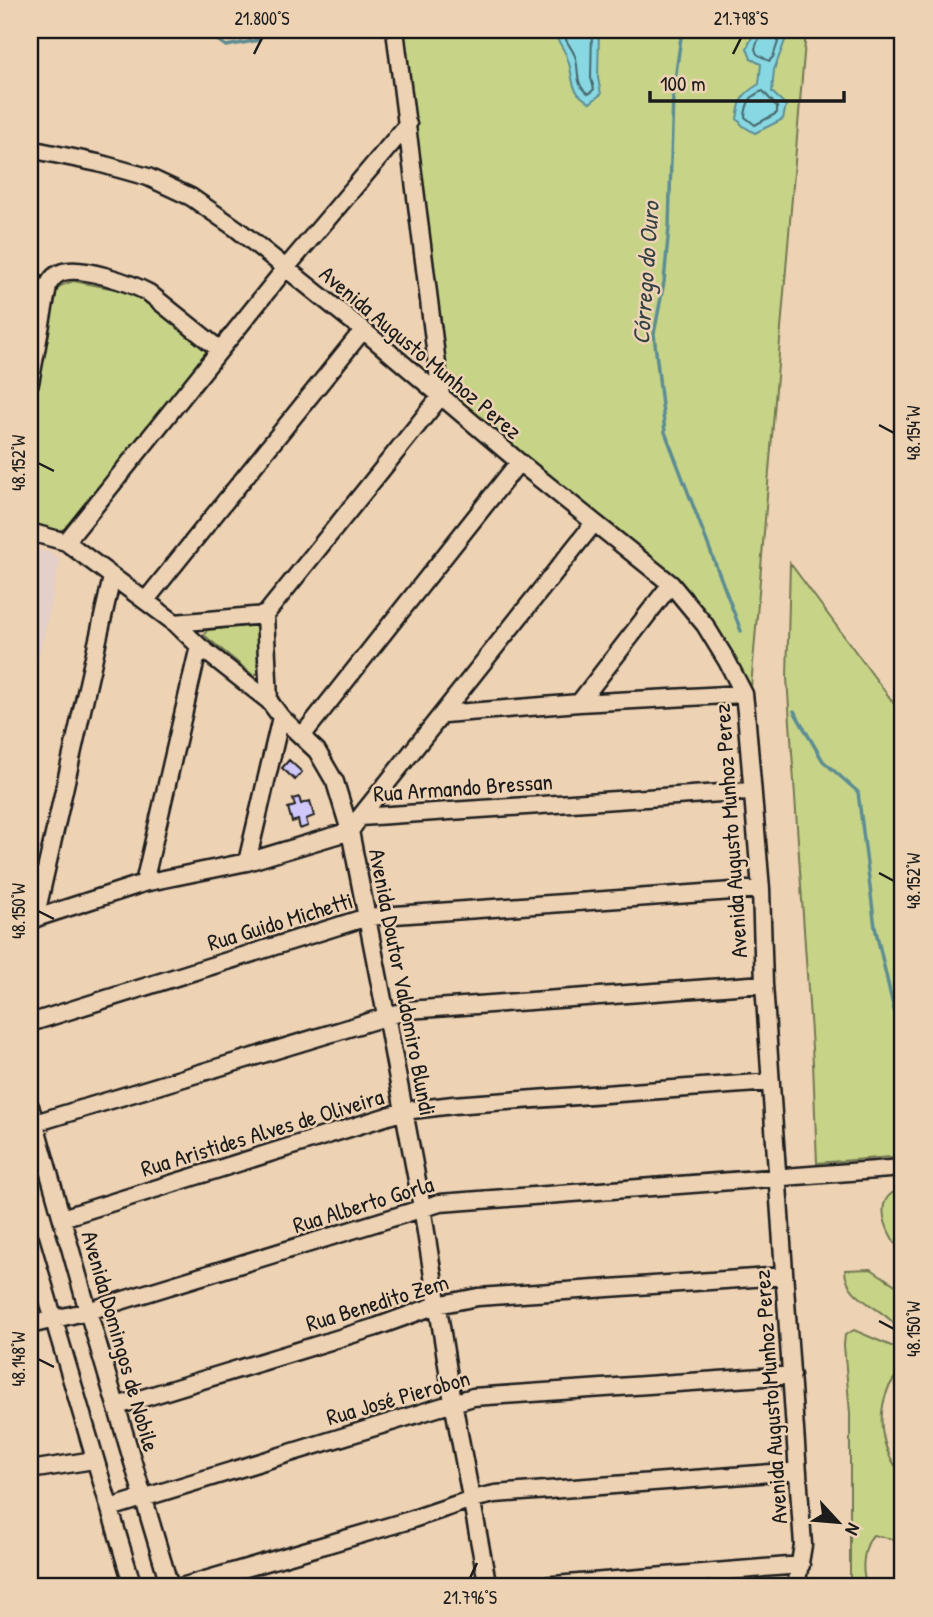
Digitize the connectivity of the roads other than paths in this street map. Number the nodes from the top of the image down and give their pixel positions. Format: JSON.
{"nodes":[{"id":1,"x":395,"y":30,"type":"edge"},
{"id":2,"x":408,"y":124,"type":"junction"},
{"id":3,"x":30,"y":149,"type":"edge"},
{"id":4,"x":285,"y":269,"type":"junction"},
{"id":5,"x":363,"y":330,"type":"junction"},
{"id":6,"x":220,"y":350,"type":"junction"},
{"id":7,"x":30,"y":383,"type":"edge"},
{"id":8,"x":441,"y":396,"type":"junction"},
{"id":9,"x":519,"y":463,"type":"junction"},
{"id":10,"x":594,"y":523,"type":"junction"},
{"id":11,"x":30,"y":532,"type":"edge"},
{"id":12,"x":66,"y":542,"type":"junction"},
{"id":13,"x":112,"y":577,"type":"junction"},
{"id":14,"x":671,"y":584,"type":"junction"},
{"id":15,"x":146,"y":600,"type":"junction"},
{"id":16,"x":265,"y":615,"type":"junction"},
{"id":17,"x":175,"y":623,"type":"junction"},
{"id":18,"x":199,"y":646,"type":"junction"},
{"id":19,"x":744,"y":694,"type":"junction"},
{"id":20,"x":269,"y":701,"type":"junction"},
{"id":21,"x":579,"y":703,"type":"junction"},
{"id":22,"x":444,"y":714,"type":"junction"},
{"id":23,"x":281,"y":717,"type":"junction"},
{"id":24,"x":302,"y":736,"type":"junction"},
{"id":25,"x":751,"y":791,"type":"junction"},
{"id":26,"x":355,"y":824,"type":"junction"},
{"id":27,"x":247,"y":862,"type":"junction"},
{"id":28,"x":144,"y":883,"type":"junction"},
{"id":29,"x":761,"y":889,"type":"junction"},
{"id":30,"x":367,"y":917,"type":"junction"},
{"id":31,"x":32,"y":920,"type":"edge"},
{"id":32,"x":764,"y":984,"type":"junction"},
{"id":33,"x":386,"y":1015,"type":"junction"},
{"id":34,"x":30,"y":1023,"type":"edge"},
{"id":35,"x":771,"y":1082,"type":"junction"},
{"id":36,"x":30,"y":1107,"type":"edge"},
{"id":37,"x":404,"y":1111,"type":"junction"},
{"id":38,"x":35,"y":1123,"type":"junction"},
{"id":39,"x":903,"y":1168,"type":"edge"},
{"id":40,"x":779,"y":1177,"type":"junction"},
{"id":41,"x":422,"y":1207,"type":"junction"},
{"id":42,"x":62,"y":1218,"type":"junction"},
{"id":43,"x":30,"y":1239,"type":"edge"},
{"id":44,"x":785,"y":1276,"type":"junction"},
{"id":45,"x":437,"y":1305,"type":"junction"},
{"id":46,"x":88,"y":1311,"type":"junction"},
{"id":47,"x":54,"y":1320,"type":"junction"},
{"id":48,"x":30,"y":1325,"type":"edge"},
{"id":49,"x":792,"y":1375,"type":"junction"},
{"id":50,"x":453,"y":1402,"type":"junction"},
{"id":51,"x":117,"y":1406,"type":"junction"},
{"id":52,"x":94,"y":1460,"type":"junction"},
{"id":53,"x":30,"y":1471,"type":"edge"},
{"id":54,"x":798,"y":1471,"type":"junction"},
{"id":55,"x":143,"y":1497,"type":"junction"},
{"id":56,"x":472,"y":1499,"type":"junction"},
{"id":57,"x":110,"y":1508,"type":"junction"},
{"id":58,"x":801,"y":1565,"type":"junction"},
{"id":59,"x":133,"y":1587,"type":"edge"},
{"id":60,"x":170,"y":1587,"type":"edge"},
{"id":61,"x":181,"y":1587,"type":"edge"},
{"id":62,"x":488,"y":1587,"type":"edge"},
{"id":63,"x":530,"y":1587,"type":"edge"},
{"id":64,"x":796,"y":1587,"type":"edge"}],
"edges":[{"from":1,"to":2,"type":"street"},
{"from":2,"to":4,"type":"street"},
{"from":2,"to":8,"type":"street"},
{"from":3,"to":4,"type":"street","name":"Avenida Augusto Munhoz Perez"},
{"from":4,"to":5,"type":"street","name":"Avenida Augusto Munhoz Perez"},
{"from":4,"to":6,"type":"street"},
{"from":5,"to":8,"type":"street","name":"Avenida Augusto Munhoz Perez"},
{"from":5,"to":15,"type":"street"},
{"from":6,"to":7,"type":"street"},
{"from":6,"to":12,"type":"street"},
{"from":8,"to":9,"type":"street","name":"Avenida Augusto Munhoz Perez"},
{"from":8,"to":16,"type":"street"},
{"from":9,"to":10,"type":"street","name":"Avenida Augusto Munhoz Perez"},
{"from":9,"to":24,"type":"street"},
{"from":10,"to":14,"type":"street","name":"Avenida Augusto Munhoz Perez"},
{"from":10,"to":22,"type":"street"},
{"from":11,"to":12,"type":"street","name":"Avenida Doutor Valdomiro Blundi"},
{"from":12,"to":13,"type":"street","name":"Avenida Doutor Valdomiro Blundi"},
{"from":13,"to":15,"type":"street","name":"Avenida Doutor Valdomiro Blundi"},
{"from":13,"to":31,"type":"street"},
{"from":14,"to":19,"type":"street","name":"Avenida Augusto Munhoz Perez"},
{"from":14,"to":21,"type":"street"},
{"from":15,"to":17,"type":"street","name":"Avenida Doutor Valdomiro Blundi"},
{"from":16,"to":17,"type":"street"},
{"from":16,"to":20,"type":"street"},
{"from":17,"to":18,"type":"street","name":"Avenida Doutor Valdomiro Blundi"},
{"from":18,"to":20,"type":"street","name":"Avenida Doutor Valdomiro Blundi"},
{"from":18,"to":28,"type":"street"},
{"from":19,"to":21,"type":"street"},
{"from":19,"to":25,"type":"street","name":"Avenida Augusto Munhoz Perez"},
{"from":20,"to":23,"type":"street","name":"Avenida Doutor Valdomiro Blundi"},
{"from":21,"to":22,"type":"street"},
{"from":22,"to":26,"type":"street"},
{"from":23,"to":24,"type":"street","name":"Avenida Doutor Valdomiro Blundi"},
{"from":23,"to":27,"type":"street"},
{"from":24,"to":26,"type":"street","name":"Avenida Doutor Valdomiro Blundi"},
{"from":25,"to":26,"type":"street","name":"Rua Armando Bressan"},
{"from":25,"to":29,"type":"street","name":"Avenida Augusto Munhoz Perez"},
{"from":26,"to":27,"type":"street","name":"Rua Armando Bressan"},
{"from":26,"to":30,"type":"street","name":"Avenida Doutor Valdomiro Blundi"},
{"from":27,"to":28,"type":"street","name":"Rua Armando Bressan"},
{"from":28,"to":31,"type":"street","name":"Rua Armando Bressan"},
{"from":29,"to":30,"type":"street","name":"Rua Guido Michetti"},
{"from":29,"to":32,"type":"street","name":"Avenida Augusto Munhoz Perez"},
{"from":30,"to":33,"type":"street","name":"Avenida Doutor Valdomiro Blundi"},
{"from":30,"to":34,"type":"street","name":"Rua Guido Michetti"},
{"from":32,"to":33,"type":"street"},
{"from":32,"to":35,"type":"street","name":"Avenida Augusto Munhoz Perez"},
{"from":33,"to":37,"type":"street","name":"Avenida Doutor Valdomiro Blundi"},
{"from":33,"to":38,"type":"street"},
{"from":35,"to":37,"type":"street","name":"Rua Aristides Alves de Oliveira"},
{"from":35,"to":40,"type":"street","name":"Avenida Augusto Munhoz Perez"},
{"from":36,"to":38,"type":"street","name":"Avenida Domingos de Nobile"},
{"from":37,"to":41,"type":"street","name":"Avenida Doutor Valdomiro Blundi"},
{"from":37,"to":42,"type":"street","name":"Rua Aristides Alves de Oliveira"},
{"from":38,"to":42,"type":"street","name":"Avenida Domingos de Nobile"},
{"from":39,"to":40,"type":"street","name":"Rua Alberto Gorla"},
{"from":40,"to":41,"type":"street","name":"Rua Alberto Gorla"},
{"from":40,"to":44,"type":"street","name":"Avenida Augusto Munhoz Perez"},
{"from":41,"to":45,"type":"street","name":"Avenida Doutor Valdomiro Blundi"},
{"from":41,"to":46,"type":"street","name":"Rua Alberto Gorla"},
{"from":42,"to":46,"type":"street","name":"Avenida Domingos de Nobile"},
{"from":43,"to":47,"type":"street"},
{"from":44,"to":45,"type":"street","name":"Rua Benedito Zem"},
{"from":44,"to":49,"type":"street","name":"Avenida Augusto Munhoz Perez"},
{"from":45,"to":50,"type":"street","name":"Avenida Doutor Valdomiro Blundi"},
{"from":45,"to":51,"type":"street","name":"Rua Benedito Zem"},
{"from":46,"to":47,"type":"street","name":"Rua Alberto Gorla"},
{"from":46,"to":51,"type":"street","name":"Avenida Domingos de Nobile"},
{"from":47,"to":48,"type":"street","name":"Rua Alberto Gorla"},
{"from":47,"to":52,"type":"street"},
{"from":49,"to":50,"type":"street","name":"Rua José Pierobon"},
{"from":49,"to":54,"type":"street","name":"Avenida Augusto Munhoz Perez"},
{"from":50,"to":55,"type":"street","name":"Rua José Pierobon"},
{"from":50,"to":56,"type":"street","name":"Avenida Doutor Valdomiro Blundi"},
{"from":51,"to":55,"type":"street","name":"Avenida Domingos de Nobile"},
{"from":52,"to":53,"type":"street"},
{"from":52,"to":57,"type":"street"},
{"from":54,"to":56,"type":"street"},
{"from":54,"to":58,"type":"street","name":"Avenida Augusto Munhoz Perez"},
{"from":55,"to":57,"type":"street","name":"Rua José Pierobon"},
{"from":55,"to":60,"type":"street","name":"Avenida Domingos de Nobile"},
{"from":56,"to":61,"type":"street"},
{"from":56,"to":62,"type":"street","name":"Avenida Doutor Valdomiro Blundi"},
{"from":57,"to":59,"type":"street"},
{"from":58,"to":63,"type":"street"},
{"from":58,"to":64,"type":"street","name":"Avenida Augusto Munhoz Perez"}]}
